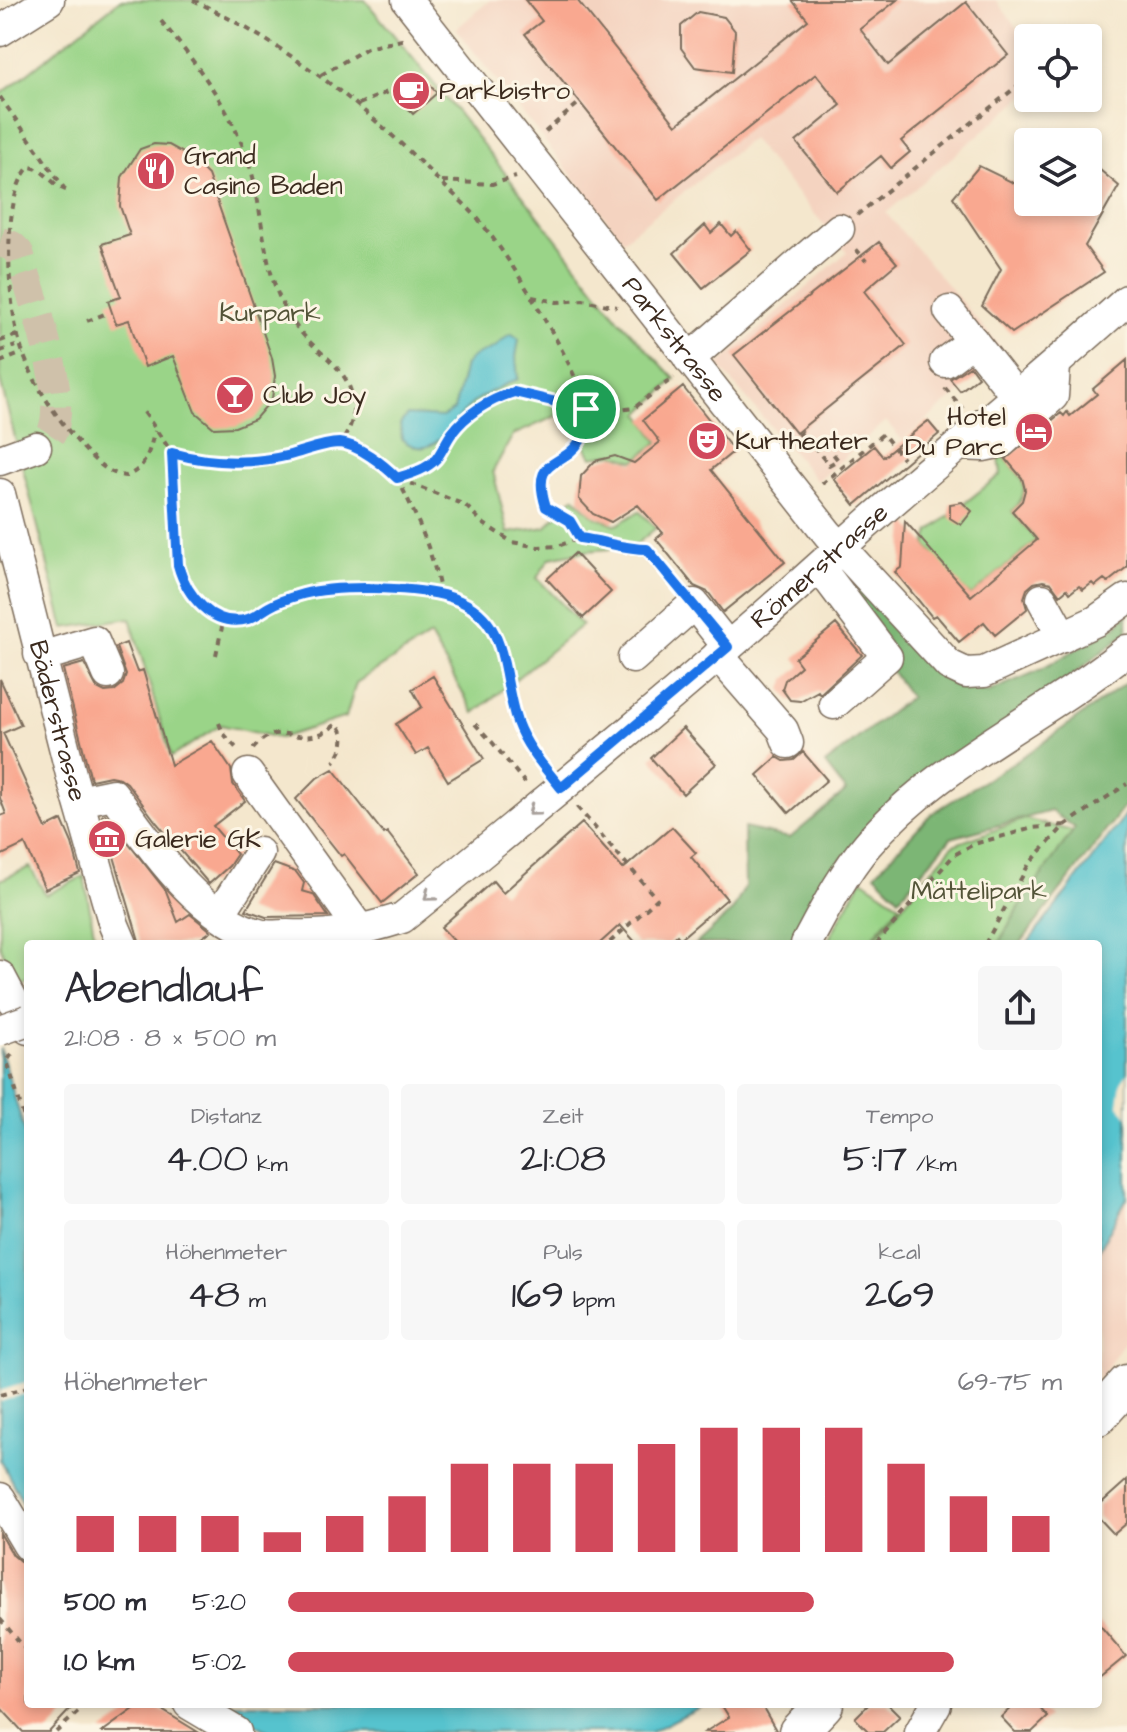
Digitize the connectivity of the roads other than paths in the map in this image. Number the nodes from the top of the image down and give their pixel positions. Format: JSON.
{"nodes":[{"id":1,"x":407,"y":0,"type":"edge"},
{"id":2,"x":45,"y":2,"type":"edge"},
{"id":3,"x":0,"y":7,"type":"edge"},
{"id":4,"x":0,"y":31,"type":"edge"},
{"id":5,"x":839,"y":229,"type":"road end"},
{"id":6,"x":1127,"y":300,"type":"edge"},
{"id":7,"x":949,"y":311,"type":"dead end"},
{"id":8,"x":973,"y":341,"type":"junction"},
{"id":9,"x":684,"y":366,"type":"junction"},
{"id":10,"x":1055,"y":366,"type":"junction"},
{"id":11,"x":946,"y":376,"type":"road end"},
{"id":12,"x":1017,"y":397,"type":"junction"},
{"id":13,"x":960,"y":445,"type":"junction"},
{"id":14,"x":36,"y":447,"type":"tunnel mouth"},
{"id":15,"x":0,"y":460,"type":"edge"},
{"id":16,"x":0,"y":494,"type":"edge"},
{"id":17,"x":836,"y":552,"type":"junction"},
{"id":18,"x":1042,"y":599,"type":"dead end"},
{"id":19,"x":1127,"y":599,"type":"edge"},
{"id":20,"x":1063,"y":637,"type":"junction"},
{"id":21,"x":1127,"y":650,"type":"edge"},
{"id":22,"x":723,"y":651,"type":"junction"},
{"id":23,"x":39,"y":654,"type":"junction"},
{"id":24,"x":633,"y":658,"type":"dead end"},
{"id":25,"x":108,"y":674,"type":"dead end"},
{"id":26,"x":834,"y":704,"type":"dead end"},
{"id":27,"x":788,"y":743,"type":"dead end"},
{"id":28,"x":248,"y":765,"type":"road end"},
{"id":29,"x":79,"y":801,"type":"junction"},
{"id":30,"x":259,"y":853,"type":"dead end"},
{"id":31,"x":220,"y":914,"type":"junction"},
{"id":32,"x":361,"y":931,"type":"junction"},
{"id":33,"x":266,"y":939,"type":"edge"},
{"id":34,"x":120,"y":940,"type":"edge"},
{"id":35,"x":808,"y":940,"type":"edge"},
{"id":36,"x":0,"y":976,"type":"edge"},
{"id":37,"x":24,"y":1021,"type":"edge"},
{"id":38,"x":24,"y":1021,"type":"edge"},
{"id":39,"x":0,"y":1030,"type":"edge"},
{"id":40,"x":1127,"y":1384,"type":"edge"},
{"id":41,"x":1102,"y":1412,"type":"edge"},
{"id":42,"x":0,"y":1498,"type":"edge"},
{"id":43,"x":24,"y":1538,"type":"edge"},
{"id":44,"x":196,"y":1708,"type":"edge"},
{"id":45,"x":820,"y":1708,"type":"edge"},
{"id":46,"x":934,"y":1708,"type":"edge"},
{"id":47,"x":236,"y":1732,"type":"edge"},
{"id":48,"x":798,"y":1732,"type":"edge"},
{"id":49,"x":920,"y":1732,"type":"edge"}],
"edges":[{"from":1,"to":9,"type":"street","name":"Parkstrasse"},
{"from":2,"to":3,"type":"street"},
{"from":2,"to":4,"type":"street"},
{"from":5,"to":9,"type":"street"},
{"from":6,"to":10,"type":"street","name":"Römerstrasse"},
{"from":7,"to":8,"type":"street"},
{"from":8,"to":11,"type":"street"},
{"from":8,"to":12,"type":"street"},
{"from":9,"to":17,"type":"street","name":"Parkstrasse"},
{"from":10,"to":12,"type":"street","name":"Römerstrasse"},
{"from":10,"to":13,"type":"street"},
{"from":12,"to":13,"type":"street","name":"Römerstrasse"},
{"from":13,"to":17,"type":"street","name":"Römerstrasse"},
{"from":14,"to":15,"type":"street"},
{"from":16,"to":23,"type":"street","name":"Bäderstrasse"},
{"from":17,"to":20,"type":"street","name":"Parkstrasse"},
{"from":17,"to":22,"type":"street","name":"Römerstrasse"},
{"from":17,"to":26,"type":"street"},
{"from":18,"to":20,"type":"street"},
{"from":19,"to":20,"type":"street","name":"Parkstrasse"},
{"from":21,"to":35,"type":"street"},
{"from":22,"to":24,"type":"street"},
{"from":22,"to":27,"type":"street"},
{"from":22,"to":32,"type":"street","name":"Römerstrasse","one_way":true},
{"from":23,"to":25,"type":"street"},
{"from":23,"to":29,"type":"street","name":"Bäderstrasse"},
{"from":28,"to":32,"type":"street"},
{"from":29,"to":31,"type":"street","name":"Römerstrasse"},
{"from":29,"to":34,"type":"street","name":"Bäderstrasse"},
{"from":30,"to":31,"type":"street"},
{"from":31,"to":33,"type":"street","name":"Römerstrasse"},
{"from":32,"to":33,"type":"street","name":"Römerstrasse"},
{"from":36,"to":37,"type":"street"},
{"from":38,"to":39,"type":"street","bridge":true},
{"from":40,"to":41,"type":"main road"},
{"from":42,"to":43,"type":"street"},
{"from":44,"to":47,"type":"street"},
{"from":45,"to":48,"type":"main road"},
{"from":46,"to":49,"type":"street"}]}
